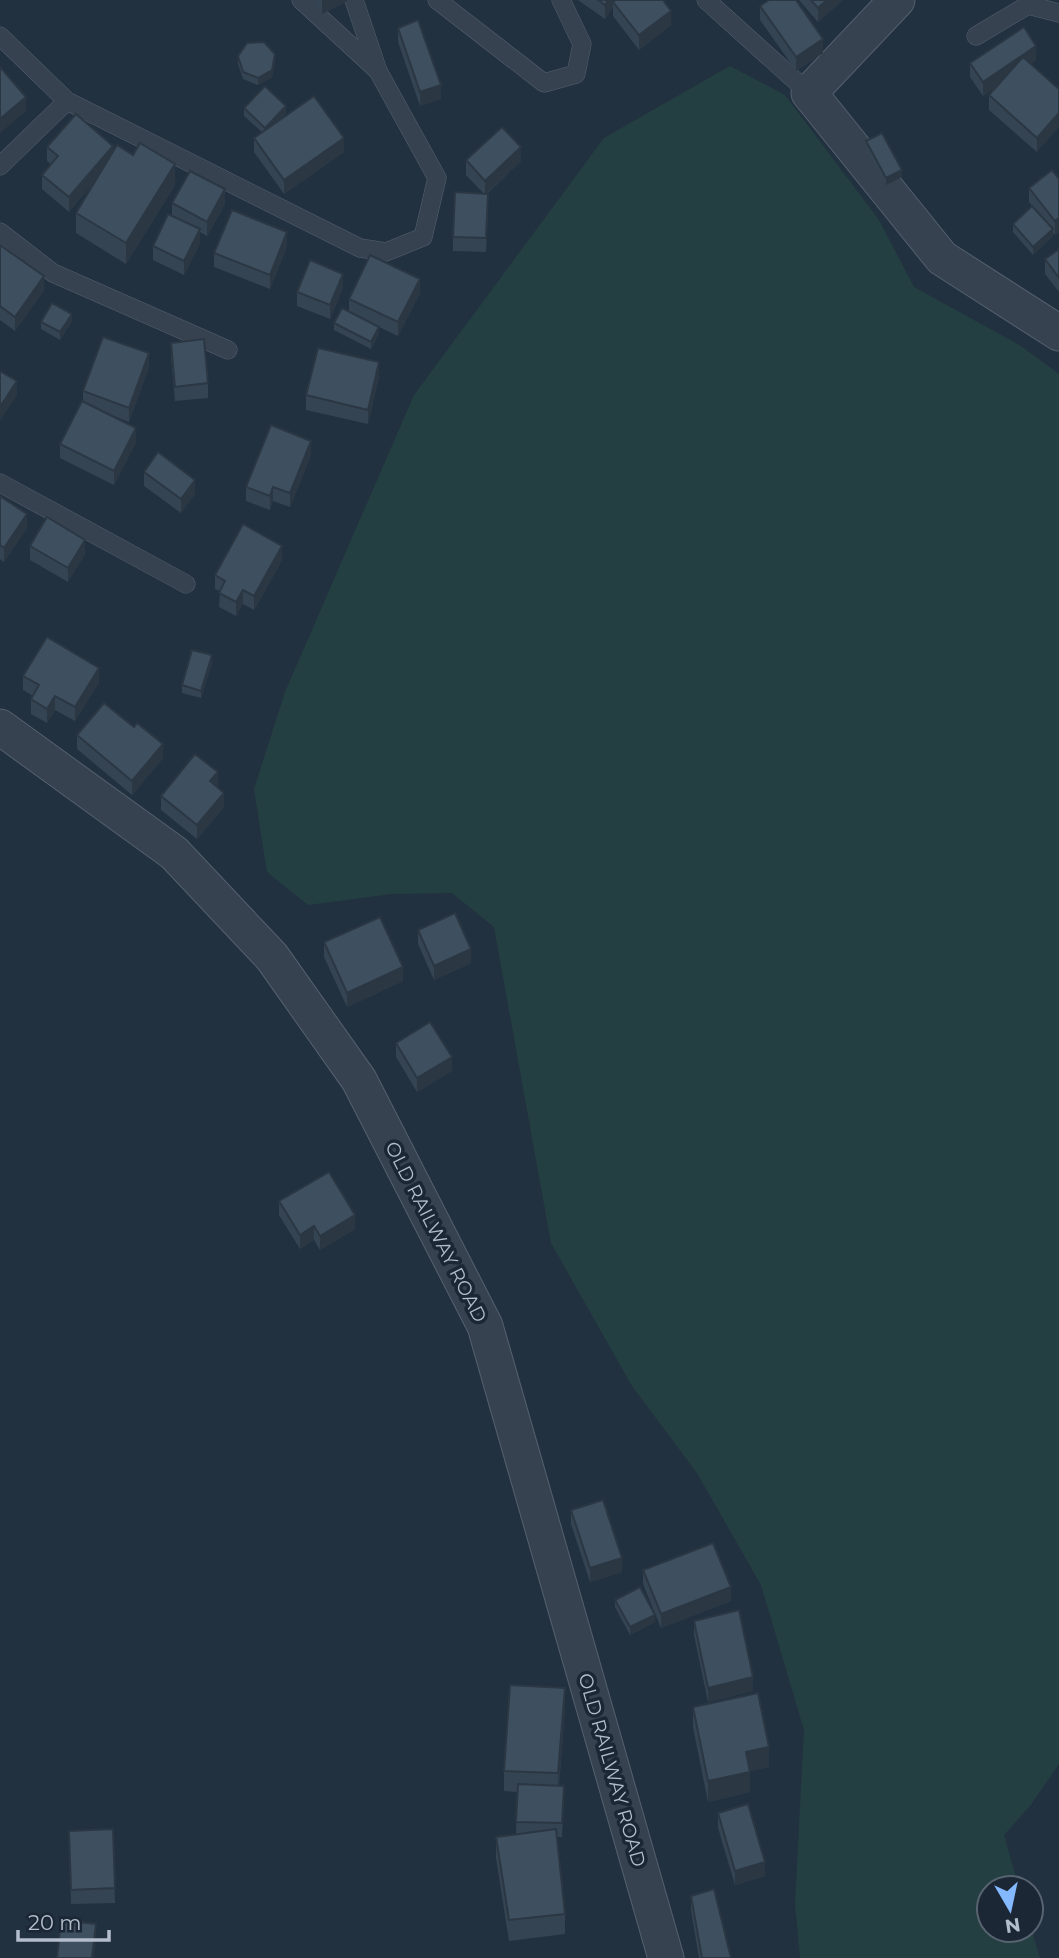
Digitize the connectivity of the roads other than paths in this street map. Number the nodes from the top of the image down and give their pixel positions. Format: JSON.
{"nodes":[{"id":1,"x":301,"y":0,"type":"edge"},
{"id":2,"x":354,"y":0,"type":"edge"},
{"id":3,"x":437,"y":0,"type":"edge"},
{"id":4,"x":561,"y":0,"type":"edge"},
{"id":5,"x":706,"y":0,"type":"edge"},
{"id":6,"x":897,"y":0,"type":"edge"},
{"id":7,"x":1059,"y":13,"type":"edge"},
{"id":8,"x":0,"y":36,"type":"edge"},
{"id":9,"x":975,"y":36,"type":"dead end"},
{"id":10,"x":379,"y":72,"type":"junction"},
{"id":11,"x":809,"y":93,"type":"junction"},
{"id":12,"x":67,"y":100,"type":"junction"},
{"id":13,"x":0,"y":166,"type":"edge"},
{"id":14,"x":0,"y":232,"type":"edge"},
{"id":15,"x":1059,"y":333,"type":"edge"},
{"id":16,"x":228,"y":350,"type":"dead end"},
{"id":17,"x":0,"y":483,"type":"edge"},
{"id":18,"x":186,"y":584,"type":"dead end"},
{"id":19,"x":0,"y":727,"type":"edge"},
{"id":20,"x":666,"y":1958,"type":"edge"}],
"edges":[{"from":1,"to":10,"type":"lane"},
{"from":2,"to":10,"type":"lane"},
{"from":3,"to":4,"type":"lane"},
{"from":5,"to":11,"type":"lane"},
{"from":6,"to":11,"type":"street"},
{"from":7,"to":9,"type":"lane"},
{"from":8,"to":12,"type":"lane"},
{"from":10,"to":12,"type":"lane"},
{"from":11,"to":15,"type":"street"},
{"from":12,"to":13,"type":"lane"},
{"from":14,"to":16,"type":"lane"},
{"from":17,"to":18,"type":"lane"},
{"from":19,"to":20,"type":"street","name":"OLD RAILWAY ROAD"}]}
